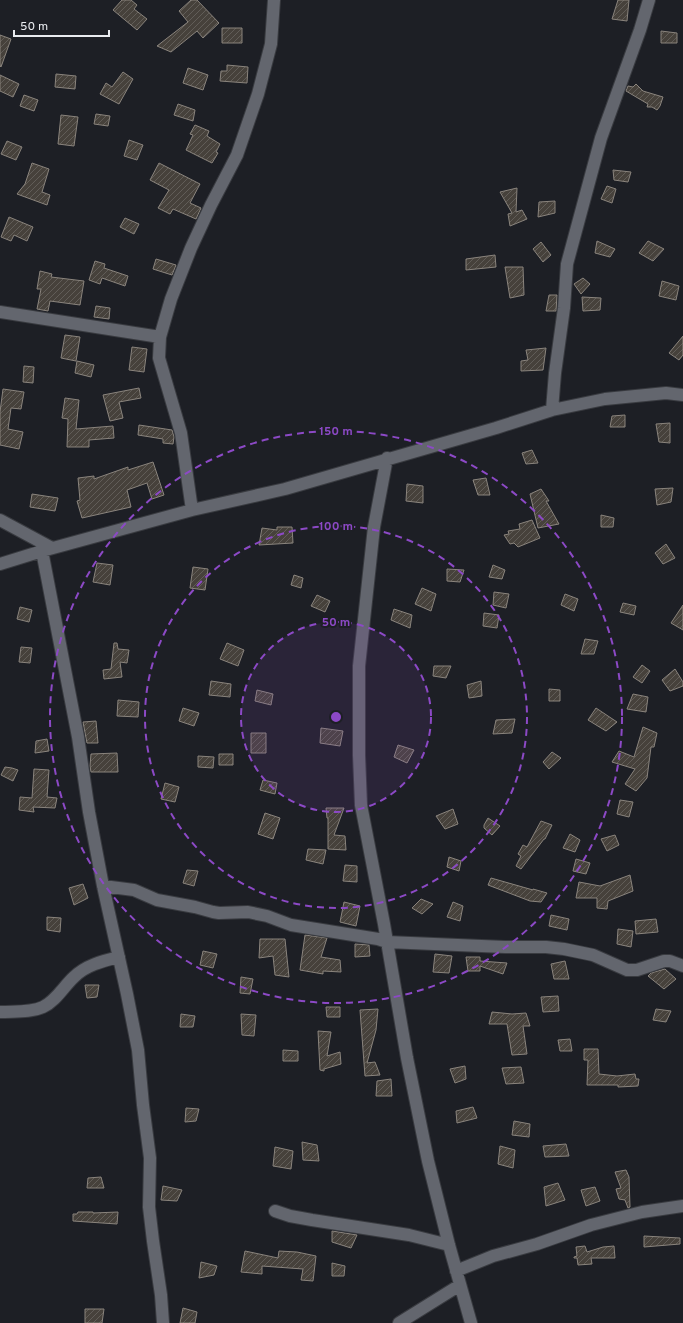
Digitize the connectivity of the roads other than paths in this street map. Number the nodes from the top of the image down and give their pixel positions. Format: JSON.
{"nodes":[{"id":1,"x":274,"y":0,"type":"edge"},
{"id":2,"x":649,"y":0,"type":"edge"},
{"id":3,"x":0,"y":312,"type":"edge"},
{"id":4,"x":160,"y":337,"type":"junction"},
{"id":5,"x":683,"y":395,"type":"edge"},
{"id":6,"x":552,"y":410,"type":"junction"},
{"id":7,"x":387,"y":458,"type":"junction"},
{"id":8,"x":192,"y":510,"type":"junction"},
{"id":9,"x":0,"y":520,"type":"edge"},
{"id":10,"x":47,"y":550,"type":"junction"},
{"id":11,"x":0,"y":564,"type":"edge"},
{"id":12,"x":103,"y":886,"type":"junction"},
{"id":13,"x":387,"y":942,"type":"junction"},
{"id":14,"x":119,"y":957,"type":"junction"},
{"id":15,"x":683,"y":966,"type":"edge"},
{"id":16,"x":0,"y":1012,"type":"edge"},
{"id":17,"x":683,"y":1206,"type":"edge"},
{"id":18,"x":275,"y":1211,"type":"dead end"},
{"id":19,"x":449,"y":1245,"type":"junction"},
{"id":20,"x":456,"y":1272,"type":"junction"},
{"id":21,"x":460,"y":1285,"type":"junction"},
{"id":22,"x":163,"y":1323,"type":"edge"},
{"id":23,"x":399,"y":1323,"type":"edge"},
{"id":24,"x":471,"y":1323,"type":"edge"}],
"edges":[{"from":1,"to":4,"type":"street"},
{"from":2,"to":6,"type":"street"},
{"from":3,"to":4,"type":"street"},
{"from":4,"to":8,"type":"street"},
{"from":5,"to":6,"type":"street"},
{"from":6,"to":7,"type":"street"},
{"from":7,"to":8,"type":"street"},
{"from":7,"to":13,"type":"street"},
{"from":8,"to":10,"type":"street"},
{"from":9,"to":10,"type":"street"},
{"from":10,"to":11,"type":"street"},
{"from":10,"to":12,"type":"street"},
{"from":12,"to":13,"type":"street"},
{"from":12,"to":14,"type":"street"},
{"from":13,"to":15,"type":"street"},
{"from":13,"to":19,"type":"street"},
{"from":14,"to":16,"type":"street"},
{"from":14,"to":22,"type":"street"},
{"from":17,"to":20,"type":"street"},
{"from":18,"to":19,"type":"street"},
{"from":19,"to":20,"type":"street"},
{"from":20,"to":21,"type":"street"},
{"from":21,"to":23,"type":"street"},
{"from":21,"to":24,"type":"street"}]}
